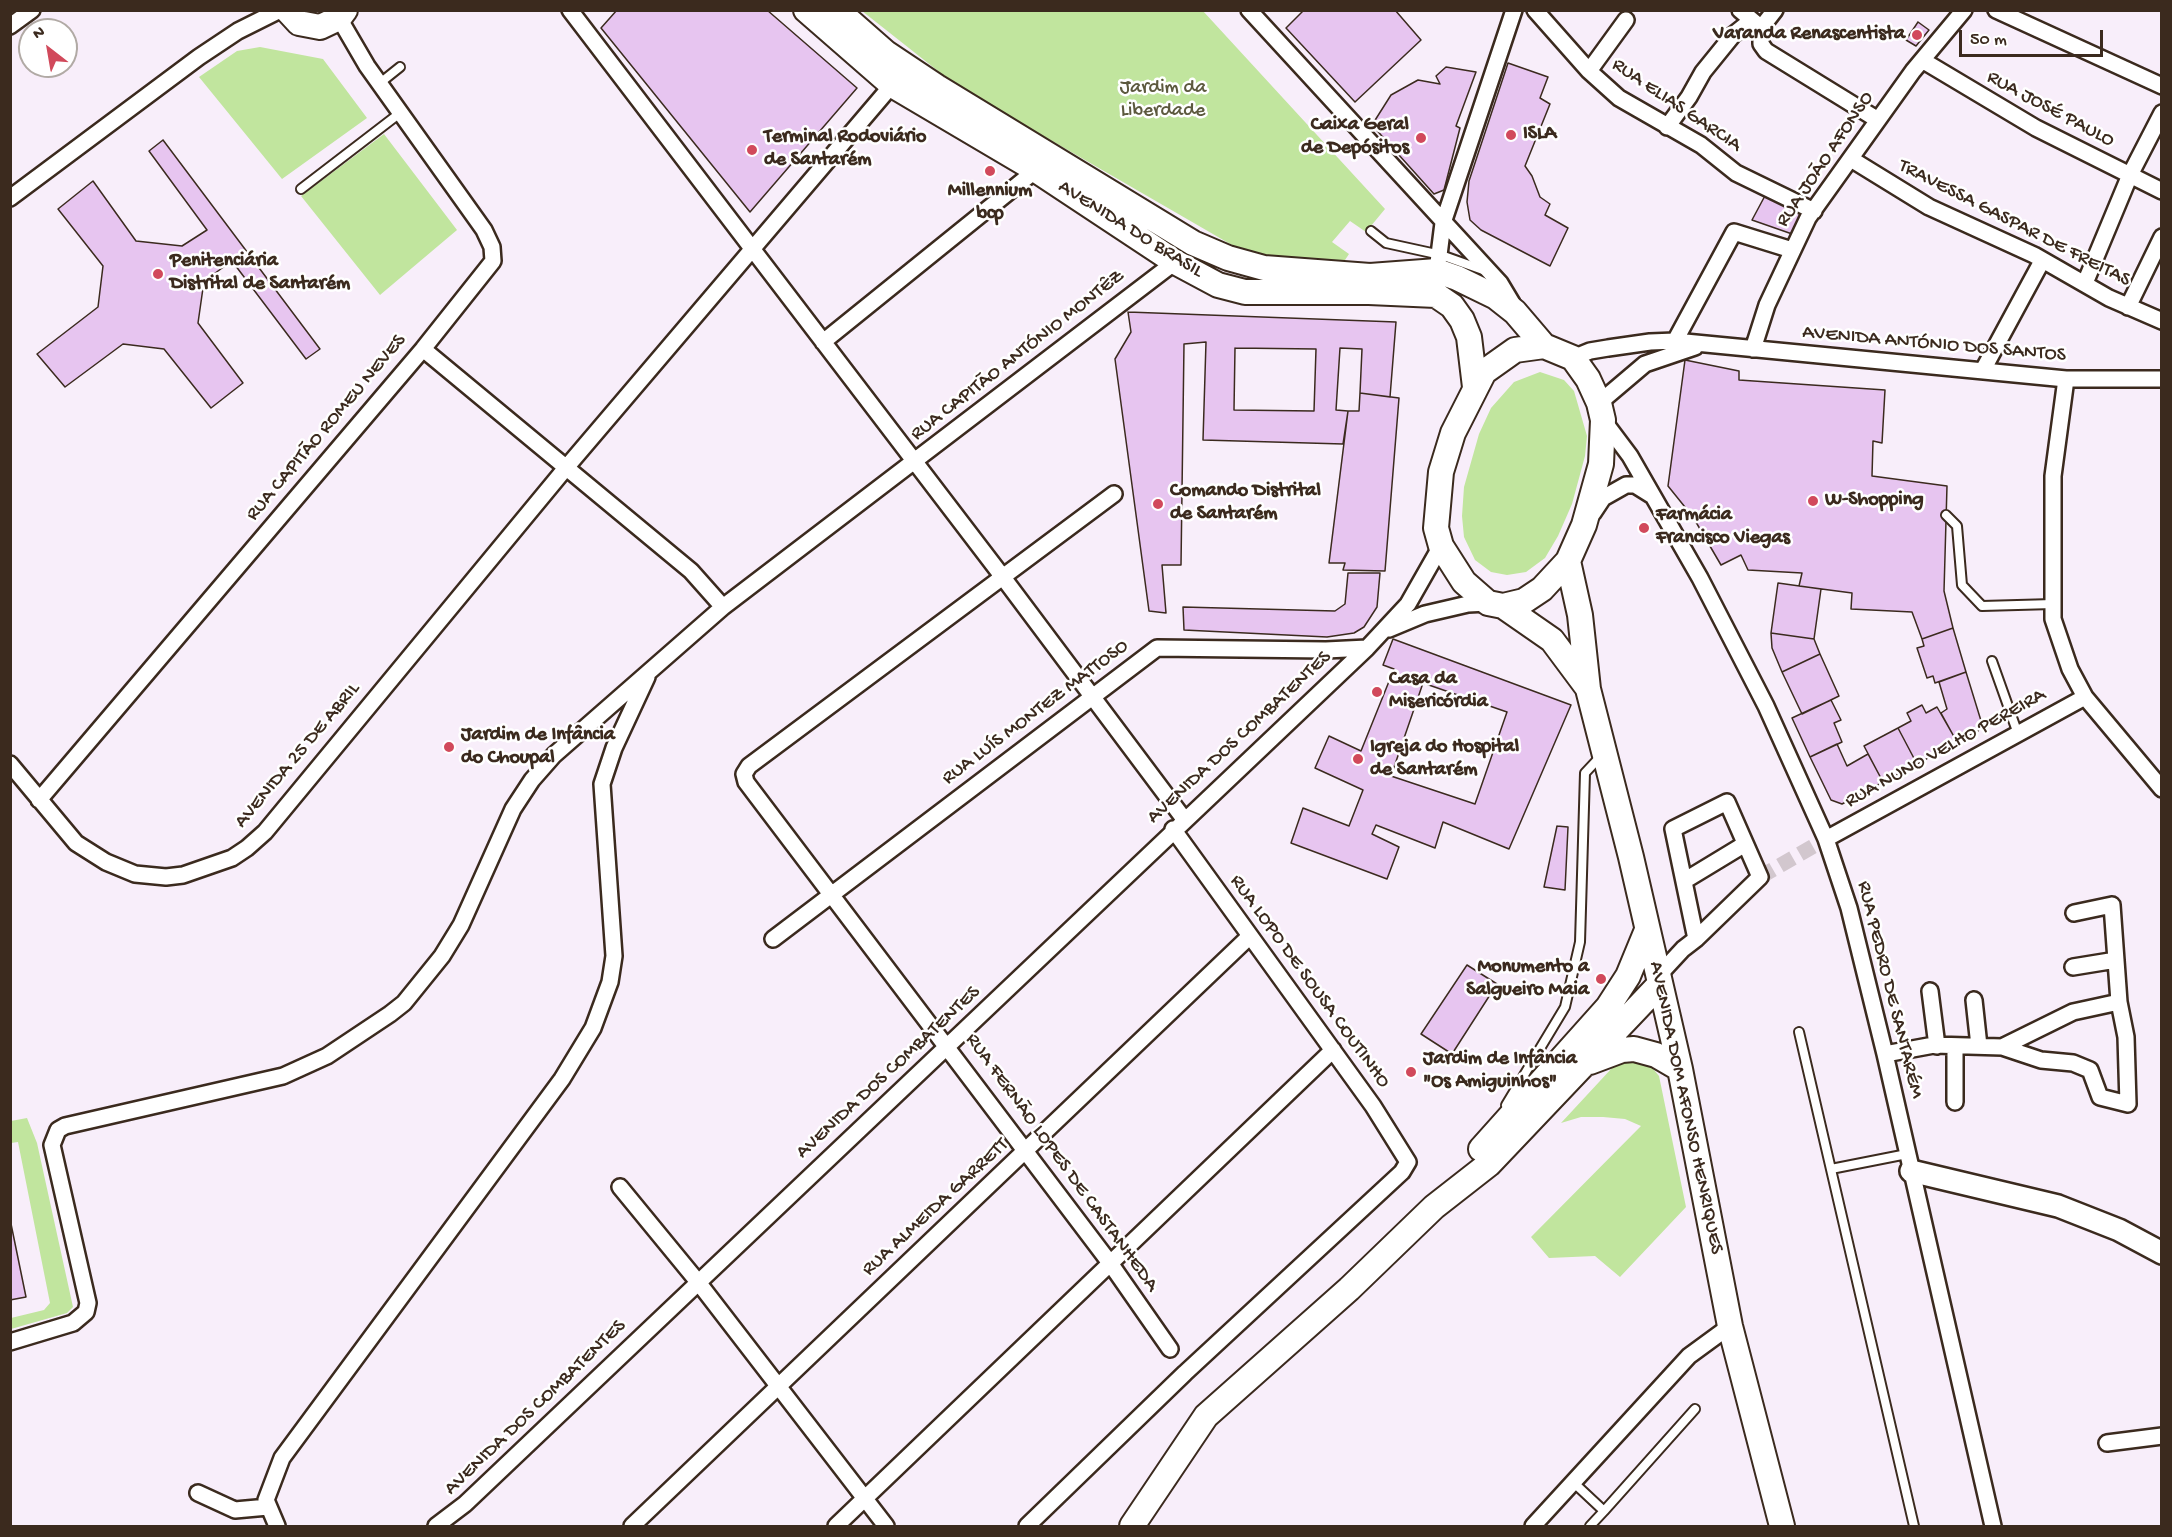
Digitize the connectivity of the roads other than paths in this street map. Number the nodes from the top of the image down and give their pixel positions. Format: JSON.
{"nodes":[{"id":1,"x":32,"y":10,"type":"edge"},
{"id":2,"x":279,"y":10,"type":"edge"},
{"id":3,"x":287,"y":10,"type":"edge"},
{"id":4,"x":570,"y":10,"type":"edge"},
{"id":5,"x":806,"y":10,"type":"edge"},
{"id":6,"x":837,"y":10,"type":"edge"},
{"id":7,"x":1249,"y":10,"type":"edge"},
{"id":8,"x":1514,"y":10,"type":"edge"},
{"id":9,"x":1535,"y":10,"type":"edge"},
{"id":10,"x":1775,"y":10,"type":"edge"},
{"id":11,"x":1964,"y":10,"type":"edge"},
{"id":12,"x":1996,"y":10,"type":"edge"},
{"id":13,"x":342,"y":14,"type":"edge"},
{"id":14,"x":1626,"y":20,"type":"dead end"},
{"id":15,"x":1751,"y":20,"type":"edge"},
{"id":16,"x":10,"y":26,"type":"edge"},
{"id":17,"x":1922,"y":60,"type":"junction"},
{"id":18,"x":400,"y":67,"type":"dead end"},
{"id":19,"x":1588,"y":71,"type":"junction"},
{"id":20,"x":380,"y":83,"type":"junction"},
{"id":21,"x":892,"y":85,"type":"junction"},
{"id":22,"x":2162,"y":86,"type":"edge"},
{"id":23,"x":400,"y":113,"type":"junction"},
{"id":24,"x":2162,"y":113,"type":"edge"},
{"id":25,"x":1878,"y":120,"type":"junction"},
{"id":26,"x":1667,"y":127,"type":"junction"},
{"id":27,"x":1851,"y":159,"type":"junction"},
{"id":28,"x":1036,"y":170,"type":"junction"},
{"id":29,"x":2130,"y":175,"type":"junction"},
{"id":30,"x":301,"y":189,"type":"dead end"},
{"id":31,"x":2162,"y":191,"type":"edge"},
{"id":32,"x":10,"y":198,"type":"edge"},
{"id":33,"x":1814,"y":211,"type":"junction"},
{"id":34,"x":1443,"y":223,"type":"junction"},
{"id":35,"x":1371,"y":231,"type":"dead end"},
{"id":36,"x":2162,"y":237,"type":"edge"},
{"id":37,"x":751,"y":250,"type":"junction"},
{"id":38,"x":1792,"y":250,"type":"junction"},
{"id":39,"x":2042,"y":261,"type":"junction"},
{"id":40,"x":1176,"y":262,"type":"junction"},
{"id":41,"x":1439,"y":263,"type":"junction"},
{"id":42,"x":1487,"y":271,"type":"junction"},
{"id":43,"x":2085,"y":283,"type":"junction"},
{"id":44,"x":2128,"y":307,"type":"junction"},
{"id":45,"x":1515,"y":312,"type":"junction"},
{"id":46,"x":2162,"y":321,"type":"edge"},
{"id":47,"x":1675,"y":341,"type":"junction"},
{"id":48,"x":823,"y":342,"type":"junction"},
{"id":49,"x":1703,"y":345,"type":"junction"},
{"id":50,"x":1544,"y":346,"type":"junction"},
{"id":51,"x":423,"y":349,"type":"junction"},
{"id":52,"x":1753,"y":349,"type":"junction"},
{"id":53,"x":1573,"y":358,"type":"junction"},
{"id":54,"x":1983,"y":370,"type":"junction"},
{"id":55,"x":2066,"y":379,"type":"junction"},
{"id":56,"x":2162,"y":379,"type":"edge"},
{"id":57,"x":1475,"y":387,"type":"junction"},
{"id":58,"x":1601,"y":411,"type":"junction"},
{"id":59,"x":915,"y":462,"type":"junction"},
{"id":60,"x":565,"y":469,"type":"junction"},
{"id":61,"x":1114,"y":494,"type":"dead end"},
{"id":62,"x":1653,"y":496,"type":"junction"},
{"id":63,"x":1946,"y":515,"type":"dead end"},
{"id":64,"x":1584,"y":525,"type":"junction"},
{"id":65,"x":1441,"y":546,"type":"junction"},
{"id":66,"x":1568,"y":561,"type":"junction"},
{"id":67,"x":1002,"y":576,"type":"junction"},
{"id":68,"x":2053,"y":604,"type":"junction"},
{"id":69,"x":1496,"y":605,"type":"junction"},
{"id":70,"x":723,"y":607,"type":"junction"},
{"id":71,"x":1383,"y":631,"type":"junction"},
{"id":72,"x":1367,"y":648,"type":"junction"},
{"id":73,"x":1992,"y":661,"type":"dead end"},
{"id":74,"x":650,"y":669,"type":"junction"},
{"id":75,"x":1588,"y":689,"type":"junction"},
{"id":76,"x":1092,"y":695,"type":"junction"},
{"id":77,"x":2085,"y":697,"type":"junction"},
{"id":78,"x":2018,"y":734,"type":"junction"},
{"id":79,"x":1604,"y":753,"type":"junction"},
{"id":80,"x":10,"y":764,"type":"edge"},
{"id":81,"x":2162,"y":789,"type":"edge"},
{"id":82,"x":39,"y":800,"type":"junction"},
{"id":83,"x":1178,"y":824,"type":"junction"},
{"id":84,"x":1826,"y":838,"type":"junction"},
{"id":85,"x":1745,"y":844,"type":"junction"},
{"id":86,"x":1684,"y":881,"type":"junction"},
{"id":87,"x":832,"y":893,"type":"junction"},
{"id":88,"x":2074,"y":913,"type":"dead end"},
{"id":89,"x":1647,"y":930,"type":"junction"},
{"id":90,"x":1250,"y":936,"type":"junction"},
{"id":91,"x":773,"y":939,"type":"dead end"},
{"id":92,"x":1696,"y":939,"type":"junction"},
{"id":93,"x":2116,"y":960,"type":"junction"},
{"id":94,"x":2073,"y":967,"type":"dead end"},
{"id":95,"x":1659,"y":980,"type":"junction"},
{"id":96,"x":1930,"y":991,"type":"dead end"},
{"id":97,"x":1974,"y":1000,"type":"dead end"},
{"id":98,"x":2119,"y":1002,"type":"junction"},
{"id":99,"x":1799,"y":1032,"type":"dead end"},
{"id":100,"x":1937,"y":1046,"type":"junction"},
{"id":101,"x":1955,"y":1046,"type":"junction"},
{"id":102,"x":1979,"y":1046,"type":"junction"},
{"id":103,"x":948,"y":1047,"type":"junction"},
{"id":104,"x":2002,"y":1047,"type":"junction"},
{"id":105,"x":1333,"y":1050,"type":"junction"},
{"id":106,"x":1886,"y":1054,"type":"junction"},
{"id":107,"x":1584,"y":1064,"type":"junction"},
{"id":108,"x":1680,"y":1070,"type":"junction"},
{"id":109,"x":1955,"y":1102,"type":"dead end"},
{"id":110,"x":57,"y":1133,"type":"junction"},
{"id":111,"x":40,"y":1136,"type":"dead end"},
{"id":112,"x":1026,"y":1151,"type":"junction"},
{"id":113,"x":1478,"y":1153,"type":"junction"},
{"id":114,"x":1909,"y":1162,"type":"junction"},
{"id":115,"x":1831,"y":1169,"type":"junction"},
{"id":116,"x":620,"y":1187,"type":"dead end"},
{"id":117,"x":1434,"y":1207,"type":"junction"},
{"id":118,"x":2162,"y":1253,"type":"edge"},
{"id":119,"x":1110,"y":1263,"type":"junction"},
{"id":120,"x":699,"y":1282,"type":"junction"},
{"id":121,"x":1730,"y":1326,"type":"junction"},
{"id":122,"x":10,"y":1342,"type":"edge"},
{"id":123,"x":1170,"y":1349,"type":"dead end"},
{"id":124,"x":779,"y":1385,"type":"junction"},
{"id":125,"x":1695,"y":1409,"type":"dead end"},
{"id":126,"x":2162,"y":1436,"type":"edge"},
{"id":127,"x":2107,"y":1443,"type":"dead end"},
{"id":128,"x":1573,"y":1482,"type":"junction"},
{"id":129,"x":198,"y":1493,"type":"dead end"},
{"id":130,"x":866,"y":1498,"type":"junction"},
{"id":131,"x":267,"y":1503,"type":"junction"},
{"id":132,"x":1604,"y":1511,"type":"junction"},
{"id":133,"x":277,"y":1527,"type":"edge"},
{"id":134,"x":436,"y":1527,"type":"edge"},
{"id":135,"x":632,"y":1527,"type":"edge"},
{"id":136,"x":836,"y":1527,"type":"edge"},
{"id":137,"x":886,"y":1527,"type":"edge"},
{"id":138,"x":1027,"y":1527,"type":"edge"},
{"id":139,"x":1132,"y":1527,"type":"edge"},
{"id":140,"x":1533,"y":1527,"type":"edge"},
{"id":141,"x":1590,"y":1527,"type":"edge"},
{"id":142,"x":1782,"y":1527,"type":"edge"},
{"id":143,"x":1914,"y":1527,"type":"edge"},
{"id":144,"x":1993,"y":1527,"type":"edge"}],
"edges":[{"from":1,"to":16,"type":"street"},
{"from":2,"to":32,"type":"street"},
{"from":3,"to":13,"type":"main road"},
{"from":4,"to":37,"type":"street","name":"RUA LOPO DE SOUSA COUTINHO"},
{"from":5,"to":21,"type":"main road","name":"AVENIDA DO BRASIL"},
{"from":6,"to":41,"type":"main road","name":"AVENIDA DO BRASIL"},
{"from":7,"to":34,"type":"street"},
{"from":8,"to":34,"type":"street"},
{"from":9,"to":19,"type":"street","name":"RUA ELIAS GARCIA"},
{"from":10,"to":15,"type":"street"},
{"from":11,"to":17,"type":"street","name":"RUA JOÃO AFONSO"},
{"from":12,"to":22,"type":"street"},
{"from":13,"to":20,"type":"street","name":"RUA CAPITÃO ROMEU NEVES"},
{"from":14,"to":19,"type":"street"},
{"from":15,"to":25,"type":"street"},
{"from":15,"to":26,"type":"street"},
{"from":17,"to":25,"type":"street","name":"RUA JOÃO AFONSO"},
{"from":17,"to":29,"type":"street","name":"RUA JOSÉ PAULO"},
{"from":18,"to":20,"type":"lane"},
{"from":19,"to":26,"type":"street","name":"RUA ELIAS GARCIA"},
{"from":20,"to":23,"type":"street","name":"RUA CAPITÃO ROMEU NEVES"},
{"from":21,"to":28,"type":"main road","name":"AVENIDA DO BRASIL"},
{"from":21,"to":37,"type":"street","name":"AVENIDA 25 DE ABRIL"},
{"from":23,"to":30,"type":"lane"},
{"from":23,"to":51,"type":"street","name":"RUA CAPITÃO ROMEU NEVES"},
{"from":24,"to":29,"type":"street"},
{"from":25,"to":27,"type":"street","name":"RUA JOÃO AFONSO"},
{"from":26,"to":33,"type":"street","name":"RUA ELIAS GARCIA"},
{"from":27,"to":33,"type":"street","name":"RUA JOÃO AFONSO"},
{"from":27,"to":39,"type":"street","name":"TRAVESSA GASPAR DE FREITAS"},
{"from":28,"to":40,"type":"main road","name":"AVENIDA DO BRASIL"},
{"from":28,"to":48,"type":"street"},
{"from":29,"to":31,"type":"street","name":"RUA JOSÉ PAULO"},
{"from":29,"to":43,"type":"street"},
{"from":33,"to":38,"type":"street","name":"RUA JOÃO AFONSO"},
{"from":34,"to":41,"type":"street"},
{"from":34,"to":42,"type":"street"},
{"from":35,"to":41,"type":"lane"},
{"from":36,"to":44,"type":"street"},
{"from":37,"to":48,"type":"street","name":"RUA LOPO DE SOUSA COUTINHO"},
{"from":37,"to":60,"type":"street","name":"AVENIDA 25 DE ABRIL"},
{"from":38,"to":47,"type":"street"},
{"from":38,"to":52,"type":"street","name":"RUA JOÃO AFONSO"},
{"from":39,"to":43,"type":"street","name":"TRAVESSA GASPAR DE FREITAS"},
{"from":39,"to":54,"type":"street"},
{"from":40,"to":57,"type":"main road","name":"AVENIDA DO BRASIL"},
{"from":40,"to":59,"type":"street","name":"RUA CAPITÃO ANTÓNIO MONTÊZ"},
{"from":41,"to":42,"type":"lane"},
{"from":41,"to":45,"type":"main road","name":"AVENIDA DO BRASIL"},
{"from":42,"to":45,"type":"street"},
{"from":43,"to":44,"type":"street","name":"TRAVESSA GASPAR DE FREITAS"},
{"from":44,"to":46,"type":"street","name":"TRAVESSA GASPAR DE FREITAS"},
{"from":45,"to":50,"type":"main road","name":"AVENIDA DO BRASIL"},
{"from":47,"to":49,"type":"street","name":"AVENIDA ANTÓNIO DOS SANTOS"},
{"from":47,"to":53,"type":"street","name":"AVENIDA ANTÓNIO DOS SANTOS"},
{"from":48,"to":59,"type":"street","name":"RUA LOPO DE SOUSA COUTINHO"},
{"from":49,"to":52,"type":"street","name":"AVENIDA ANTÓNIO DOS SANTOS"},
{"from":49,"to":58,"type":"street","name":"AVENIDA ANTÓNIO DOS SANTOS"},
{"from":50,"to":53,"type":"main road"},
{"from":50,"to":57,"type":"main road"},
{"from":51,"to":60,"type":"street"},
{"from":51,"to":82,"type":"street","name":"RUA CAPITÃO ROMEU NEVES"},
{"from":52,"to":54,"type":"street","name":"AVENIDA ANTÓNIO DOS SANTOS"},
{"from":53,"to":58,"type":"main road"},
{"from":54,"to":55,"type":"street","name":"AVENIDA ANTÓNIO DOS SANTOS"},
{"from":55,"to":56,"type":"street","name":"AVENIDA ANTÓNIO DOS SANTOS"},
{"from":55,"to":68,"type":"street"},
{"from":57,"to":65,"type":"main road"},
{"from":58,"to":62,"type":"street","name":"RUA PEDRO DE SANTARÉM"},
{"from":58,"to":64,"type":"main road"},
{"from":59,"to":67,"type":"street","name":"RUA LOPO DE SOUSA COUTINHO"},
{"from":59,"to":70,"type":"street","name":"RUA CAPITÃO ANTÓNIO MONTÊZ"},
{"from":60,"to":70,"type":"street"},
{"from":60,"to":82,"type":"street","name":"AVENIDA 25 DE ABRIL"},
{"from":61,"to":67,"type":"street"},
{"from":62,"to":64,"type":"street"},
{"from":62,"to":84,"type":"street","name":"RUA PEDRO DE SANTARÉM"},
{"from":63,"to":68,"type":"lane"},
{"from":64,"to":66,"type":"main road"},
{"from":65,"to":69,"type":"main road"},
{"from":65,"to":71,"type":"street","name":"AVENIDA DOS COMBATENTES"},
{"from":66,"to":69,"type":"main road"},
{"from":66,"to":75,"type":"main road","name":"AVENIDA DOM AFONSO HENRIQUES"},
{"from":67,"to":76,"type":"street","name":"RUA LOPO DE SOUSA COUTINHO"},
{"from":67,"to":87,"type":"street","name":"RUA FERNÃO LOPES DE CASTANHEDA"},
{"from":68,"to":77,"type":"street"},
{"from":69,"to":71,"type":"street"},
{"from":69,"to":75,"type":"main road","name":"AVENIDA DOM AFONSO HENRIQUES"},
{"from":70,"to":74,"type":"street","name":"RUA CAPITÃO ANTÓNIO MONTÊZ"},
{"from":71,"to":72,"type":"street","name":"AVENIDA DOS COMBATENTES"},
{"from":72,"to":76,"type":"street","name":"RUA LUÍS MONTEZ MATTOSO"},
{"from":72,"to":83,"type":"street","name":"AVENIDA DOS COMBATENTES"},
{"from":73,"to":78,"type":"lane"},
{"from":74,"to":110,"type":"street","name":"RUA CAPITÃO ANTÓNIO MONTÊZ"},
{"from":74,"to":131,"type":"street"},
{"from":75,"to":79,"type":"main road","name":"AVENIDA DOM AFONSO HENRIQUES"},
{"from":76,"to":83,"type":"street","name":"RUA LOPO DE SOUSA COUTINHO"},
{"from":76,"to":87,"type":"street","name":"RUA LUÍS MONTEZ MATTOSO"},
{"from":77,"to":78,"type":"street","name":"RUA NUNO VELHO PEREIRA"},
{"from":77,"to":81,"type":"street"},
{"from":78,"to":84,"type":"street","name":"RUA NUNO VELHO PEREIRA"},
{"from":79,"to":89,"type":"main road","name":"AVENIDA DOM AFONSO HENRIQUES"},
{"from":79,"to":113,"type":"lane"},
{"from":80,"to":82,"type":"street","name":"AVENIDA 25 DE ABRIL"},
{"from":83,"to":90,"type":"street","name":"RUA LOPO DE SOUSA COUTINHO"},
{"from":83,"to":103,"type":"street","name":"AVENIDA DOS COMBATENTES"},
{"from":84,"to":106,"type":"street","name":"RUA PEDRO DE SANTARÉM"},
{"from":85,"to":86,"type":"street"},
{"from":85,"to":86,"type":"street"},
{"from":85,"to":92,"type":"street"},
{"from":86,"to":92,"type":"street"},
{"from":87,"to":91,"type":"street","name":"RUA LUÍS MONTEZ MATTOSO"},
{"from":87,"to":103,"type":"street","name":"RUA FERNÃO LOPES DE CASTANHEDA"},
{"from":88,"to":93,"type":"street"},
{"from":89,"to":95,"type":"main road","name":"AVENIDA DOM AFONSO HENRIQUES"},
{"from":89,"to":113,"type":"main road"},
{"from":90,"to":105,"type":"street","name":"RUA LOPO DE SOUSA COUTINHO"},
{"from":90,"to":112,"type":"street","name":"RUA ALMEIDA GARRETT"},
{"from":92,"to":95,"type":"street"},
{"from":93,"to":94,"type":"street"},
{"from":93,"to":98,"type":"street"},
{"from":95,"to":107,"type":"main road"},
{"from":95,"to":108,"type":"main road","name":"AVENIDA DOM AFONSO HENRIQUES"},
{"from":96,"to":100,"type":"street"},
{"from":97,"to":102,"type":"street"},
{"from":98,"to":104,"type":"street"},
{"from":98,"to":104,"type":"street"},
{"from":99,"to":115,"type":"lane"},
{"from":100,"to":101,"type":"street"},
{"from":100,"to":106,"type":"street"},
{"from":101,"to":102,"type":"street"},
{"from":101,"to":109,"type":"street"},
{"from":102,"to":104,"type":"street"},
{"from":103,"to":112,"type":"street","name":"RUA FERNÃO LOPES DE CASTANHEDA"},
{"from":103,"to":120,"type":"street","name":"AVENIDA DOS COMBATENTES"},
{"from":105,"to":119,"type":"street"},
{"from":105,"to":138,"type":"street","name":"RUA LOPO DE SOUSA COUTINHO"},
{"from":106,"to":114,"type":"street","name":"RUA PEDRO DE SANTARÉM"},
{"from":107,"to":108,"type":"main road"},
{"from":107,"to":117,"type":"main road"},
{"from":108,"to":121,"type":"main road","name":"AVENIDA DOM AFONSO HENRIQUES"},
{"from":110,"to":111,"type":"street","name":"RUA CAPITÃO ANTÓNIO MONTÊZ"},
{"from":110,"to":122,"type":"street"},
{"from":112,"to":119,"type":"street","name":"RUA FERNÃO LOPES DE CASTANHEDA"},
{"from":112,"to":124,"type":"street","name":"RUA ALMEIDA GARRETT"},
{"from":113,"to":117,"type":"main road"},
{"from":114,"to":115,"type":"lane"},
{"from":114,"to":118,"type":"street"},
{"from":114,"to":144,"type":"street","name":"RUA PEDRO DE SANTARÉM"},
{"from":115,"to":143,"type":"lane"},
{"from":116,"to":120,"type":"street"},
{"from":117,"to":139,"type":"main road"},
{"from":119,"to":123,"type":"street","name":"RUA FERNÃO LOPES DE CASTANHEDA"},
{"from":119,"to":130,"type":"street"},
{"from":120,"to":124,"type":"street"},
{"from":120,"to":134,"type":"street","name":"AVENIDA DOS COMBATENTES"},
{"from":121,"to":128,"type":"street"},
{"from":121,"to":142,"type":"main road","name":"AVENIDA DOM AFONSO HENRIQUES"},
{"from":124,"to":130,"type":"street"},
{"from":124,"to":135,"type":"street","name":"RUA ALMEIDA GARRETT"},
{"from":125,"to":132,"type":"lane"},
{"from":126,"to":127,"type":"street"},
{"from":128,"to":132,"type":"lane"},
{"from":128,"to":140,"type":"street"},
{"from":129,"to":131,"type":"street"},
{"from":130,"to":136,"type":"street"},
{"from":130,"to":137,"type":"street"},
{"from":131,"to":133,"type":"street"},
{"from":132,"to":141,"type":"lane"}]}
